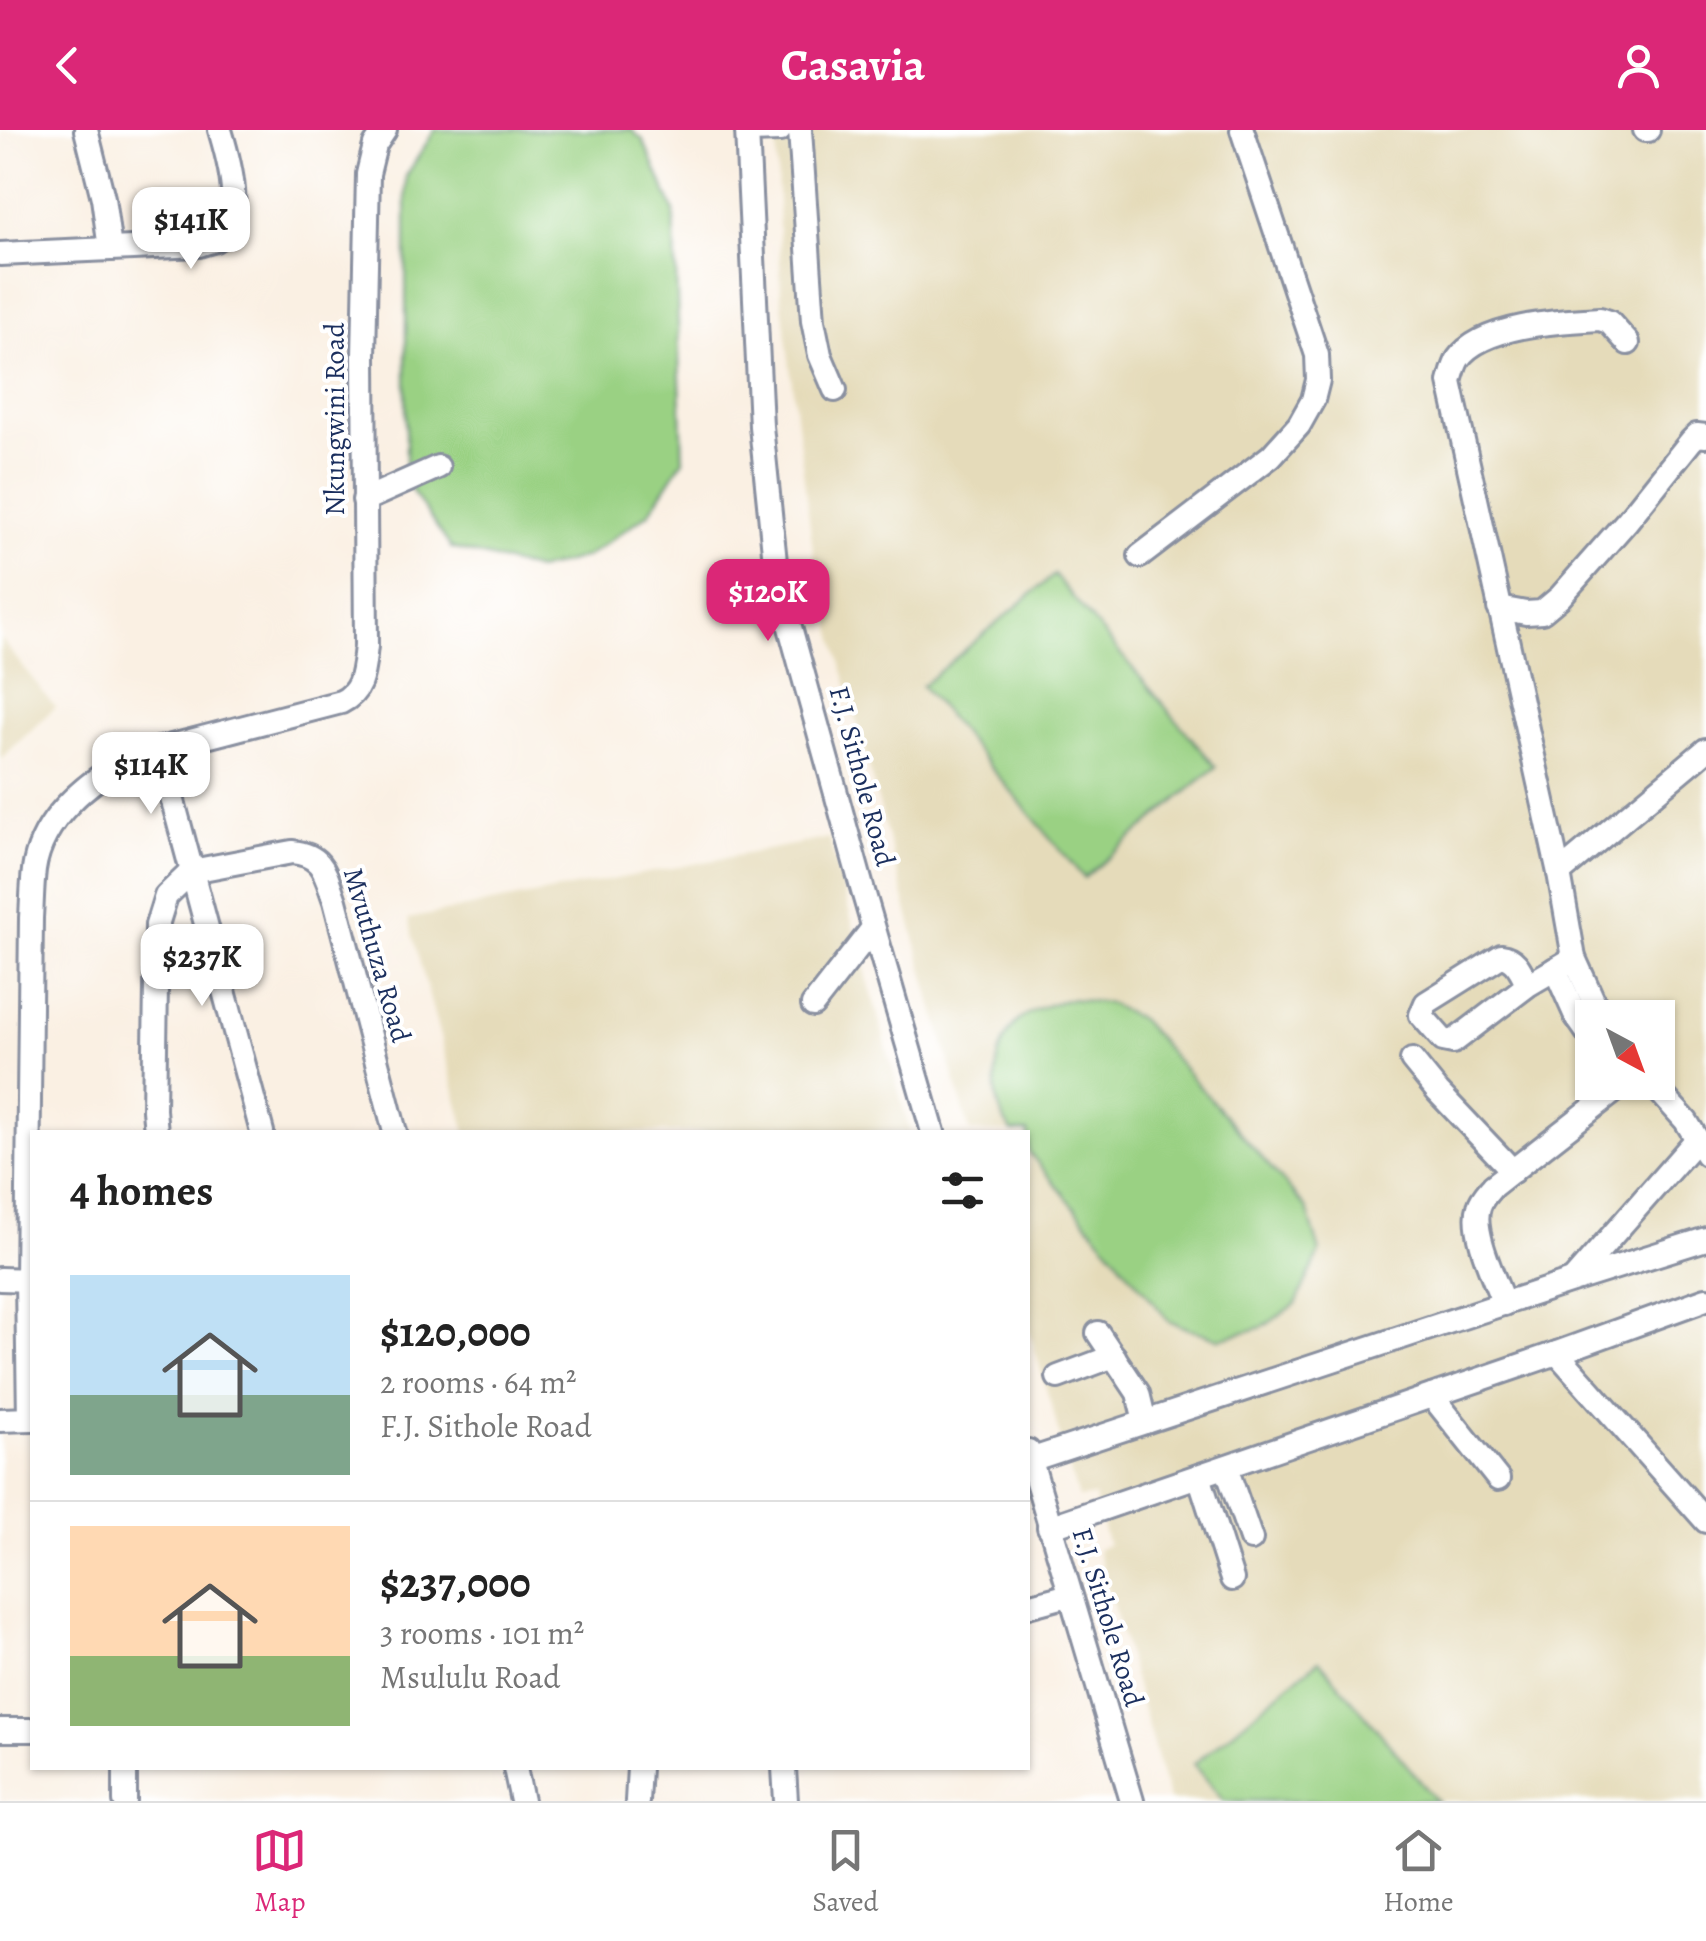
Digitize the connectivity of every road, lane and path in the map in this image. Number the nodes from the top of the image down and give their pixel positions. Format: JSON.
{"nodes":[{"id":1,"x":86,"y":130,"type":"edge"},
{"id":2,"x":220,"y":130,"type":"edge"},
{"id":3,"x":385,"y":130,"type":"edge"},
{"id":4,"x":780,"y":130,"type":"edge"},
{"id":5,"x":800,"y":130,"type":"edge"},
{"id":6,"x":1242,"y":130,"type":"edge"},
{"id":7,"x":747,"y":131,"type":"edge"},
{"id":8,"x":110,"y":249,"type":"junction"},
{"id":9,"x":0,"y":254,"type":"edge"},
{"id":10,"x":1628,"y":343,"type":"dead end"},
{"id":11,"x":835,"y":390,"type":"dead end"},
{"id":12,"x":1706,"y":436,"type":"edge"},
{"id":13,"x":438,"y":467,"type":"dead end"},
{"id":14,"x":364,"y":500,"type":"junction"},
{"id":15,"x":1140,"y":556,"type":"dead end"},
{"id":16,"x":1499,"y":608,"type":"junction"},
{"id":17,"x":160,"y":749,"type":"junction"},
{"id":18,"x":1706,"y":750,"type":"edge"},
{"id":19,"x":192,"y":871,"type":"junction"},
{"id":20,"x":1559,"y":873,"type":"junction"},
{"id":21,"x":873,"y":928,"type":"junction"},
{"id":22,"x":1565,"y":963,"type":"junction"},
{"id":23,"x":1528,"y":985,"type":"dead end"},
{"id":24,"x":1589,"y":1000,"type":"edge"},
{"id":25,"x":813,"y":1004,"type":"dead end"},
{"id":26,"x":1575,"y":1011,"type":"edge"},
{"id":27,"x":1412,"y":1060,"type":"dead end"},
{"id":28,"x":1603,"y":1100,"type":"edge"},
{"id":29,"x":1668,"y":1100,"type":"edge"},
{"id":30,"x":30,"y":1130,"type":"edge"},
{"id":31,"x":156,"y":1130,"type":"edge"},
{"id":32,"x":261,"y":1130,"type":"edge"},
{"id":33,"x":394,"y":1130,"type":"edge"},
{"id":34,"x":933,"y":1130,"type":"edge"},
{"id":35,"x":1701,"y":1146,"type":"edge"},
{"id":36,"x":1513,"y":1171,"type":"junction"},
{"id":37,"x":1706,"y":1239,"type":"edge"},
{"id":38,"x":0,"y":1279,"type":"edge"},
{"id":39,"x":30,"y":1280,"type":"edge"},
{"id":40,"x":1572,"y":1281,"type":"junction"},
{"id":41,"x":1706,"y":1300,"type":"edge"},
{"id":42,"x":1504,"y":1304,"type":"junction"},
{"id":43,"x":1098,"y":1333,"type":"dead end"},
{"id":44,"x":1558,"y":1353,"type":"junction"},
{"id":45,"x":1114,"y":1356,"type":"junction"},
{"id":46,"x":1058,"y":1377,"type":"dead end"},
{"id":47,"x":1432,"y":1396,"type":"junction"},
{"id":48,"x":30,"y":1419,"type":"edge"},
{"id":49,"x":0,"y":1420,"type":"edge"},
{"id":50,"x":1145,"y":1422,"type":"junction"},
{"id":51,"x":1030,"y":1456,"type":"edge"},
{"id":52,"x":1030,"y":1459,"type":"edge"},
{"id":53,"x":1226,"y":1467,"type":"junction"},
{"id":54,"x":1199,"y":1476,"type":"junction"},
{"id":55,"x":1498,"y":1479,"type":"dead end"},
{"id":56,"x":1706,"y":1521,"type":"edge"},
{"id":57,"x":1050,"y":1527,"type":"junction"},
{"id":58,"x":1252,"y":1539,"type":"dead end"},
{"id":59,"x":1232,"y":1578,"type":"dead end"},
{"id":60,"x":1070,"y":1595,"type":"junction"},
{"id":61,"x":1030,"y":1605,"type":"edge"},
{"id":62,"x":0,"y":1730,"type":"edge"},
{"id":63,"x":30,"y":1730,"type":"edge"},
{"id":64,"x":125,"y":1770,"type":"edge"},
{"id":65,"x":515,"y":1770,"type":"edge"},
{"id":66,"x":639,"y":1770,"type":"edge"},
{"id":67,"x":784,"y":1770,"type":"edge"},
{"id":68,"x":125,"y":1801,"type":"edge"},
{"id":69,"x":522,"y":1801,"type":"edge"},
{"id":70,"x":638,"y":1801,"type":"edge"},
{"id":71,"x":786,"y":1801,"type":"edge"},
{"id":72,"x":1132,"y":1801,"type":"edge"}],
"edges":[{"from":1,"to":8,"type":"street"},
{"from":2,"to":8,"type":"street"},
{"from":3,"to":14,"type":"street","name":"Nkungwini Road"},
{"from":4,"to":7,"type":"street"},
{"from":5,"to":11,"type":"street"},
{"from":6,"to":15,"type":"street"},
{"from":7,"to":21,"type":"street","name":"F.J. Sithole Road"},
{"from":8,"to":9,"type":"street"},
{"from":10,"to":16,"type":"street"},
{"from":12,"to":16,"type":"street"},
{"from":13,"to":14,"type":"street"},
{"from":14,"to":17,"type":"street","name":"Nkungwini Road"},
{"from":16,"to":20,"type":"street"},
{"from":17,"to":19,"type":"street"},
{"from":17,"to":30,"type":"street"},
{"from":18,"to":20,"type":"street"},
{"from":19,"to":31,"type":"street"},
{"from":19,"to":32,"type":"street"},
{"from":19,"to":33,"type":"street","name":"Mvuthuza Road"},
{"from":20,"to":22,"type":"street"},
{"from":21,"to":25,"type":"street"},
{"from":21,"to":34,"type":"street","name":"F.J. Sithole Road"},
{"from":22,"to":23,"type":"street"},
{"from":22,"to":24,"type":"street"},
{"from":22,"to":26,"type":"street"},
{"from":27,"to":36,"type":"street"},
{"from":28,"to":36,"type":"street"},
{"from":29,"to":35,"type":"street"},
{"from":35,"to":40,"type":"street"},
{"from":36,"to":42,"type":"street"},
{"from":37,"to":40,"type":"street"},
{"from":38,"to":39,"type":"street"},
{"from":40,"to":42,"type":"street"},
{"from":41,"to":44,"type":"street"},
{"from":42,"to":50,"type":"street"},
{"from":43,"to":45,"type":"street"},
{"from":44,"to":47,"type":"street"},
{"from":44,"to":56,"type":"street"},
{"from":45,"to":46,"type":"street"},
{"from":45,"to":50,"type":"street"},
{"from":47,"to":53,"type":"street"},
{"from":47,"to":55,"type":"street"},
{"from":48,"to":49,"type":"street"},
{"from":50,"to":51,"type":"street"},
{"from":52,"to":57,"type":"street","name":"F.J. Sithole Road"},
{"from":53,"to":54,"type":"street"},
{"from":53,"to":58,"type":"street"},
{"from":54,"to":57,"type":"street"},
{"from":54,"to":59,"type":"street"},
{"from":57,"to":60,"type":"street","name":"F.J. Sithole Road"},
{"from":60,"to":61,"type":"street"},
{"from":60,"to":72,"type":"street","name":"F.J. Sithole Road"},
{"from":62,"to":63,"type":"street"},
{"from":64,"to":68,"type":"street"},
{"from":65,"to":69,"type":"street"},
{"from":66,"to":70,"type":"street"},
{"from":67,"to":71,"type":"street"}]}
